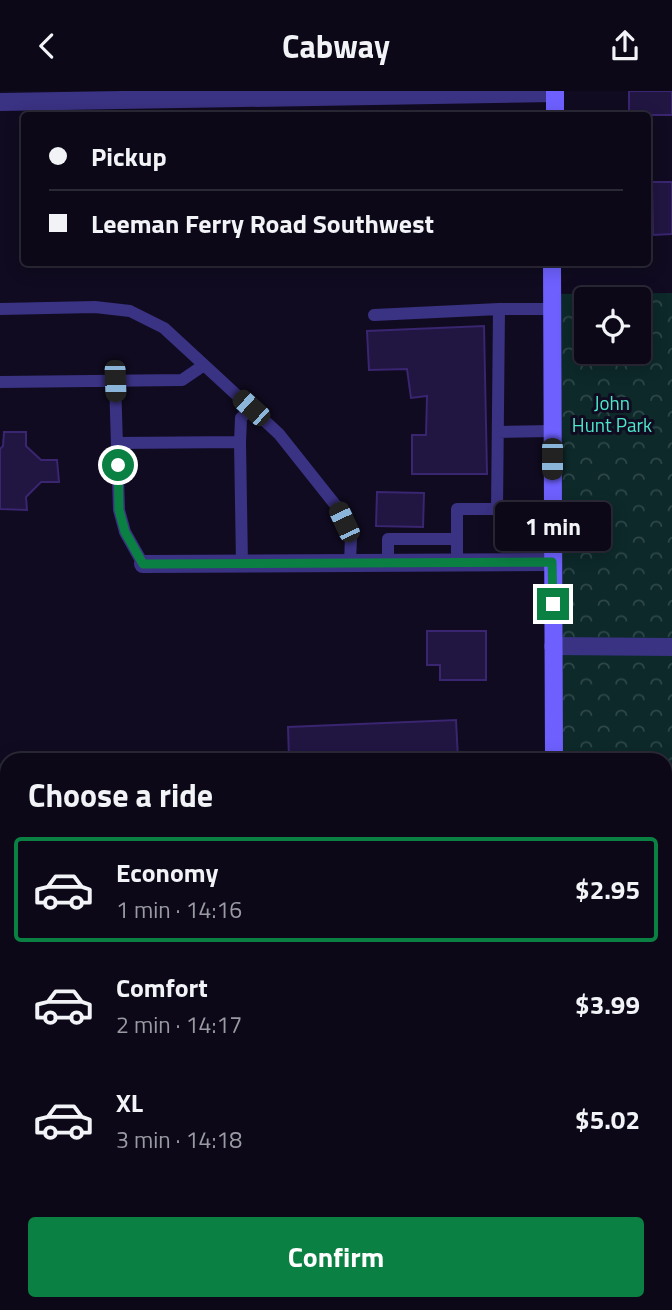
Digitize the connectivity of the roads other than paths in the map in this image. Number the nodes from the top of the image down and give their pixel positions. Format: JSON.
{"nodes":[{"id":1,"x":555,"y":92,"type":"edge"},
{"id":2,"x":0,"y":102,"type":"edge"},
{"id":3,"x":555,"y":112,"type":"edge"},
{"id":4,"x":552,"y":266,"type":"edge"},
{"id":5,"x":0,"y":309,"type":"edge"},
{"id":6,"x":499,"y":309,"type":"junction"},
{"id":7,"x":552,"y":309,"type":"junction"},
{"id":8,"x":374,"y":315,"type":"dead end"},
{"id":9,"x":204,"y":365,"type":"junction"},
{"id":10,"x":115,"y":381,"type":"junction"},
{"id":11,"x":0,"y":383,"type":"edge"},
{"id":12,"x":251,"y":408,"type":"junction"},
{"id":13,"x":552,"y":431,"type":"junction"},
{"id":14,"x":498,"y":432,"type":"junction"},
{"id":15,"x":240,"y":442,"type":"junction"},
{"id":16,"x":117,"y":443,"type":"junction"},
{"id":17,"x":457,"y":539,"type":"junction"},
{"id":18,"x":457,"y":562,"type":"junction"},
{"id":19,"x":552,"y":562,"type":"junction"},
{"id":20,"x":242,"y":563,"type":"junction"},
{"id":21,"x":351,"y":563,"type":"junction"},
{"id":22,"x":388,"y":563,"type":"junction"},
{"id":23,"x":143,"y":564,"type":"joint"},
{"id":24,"x":553,"y":646,"type":"junction"},
{"id":25,"x":672,"y":647,"type":"edge"},
{"id":26,"x":554,"y":753,"type":"edge"}],
"edges":[{"from":1,"to":2,"type":"street"},
{"from":1,"to":3,"type":"street"},
{"from":4,"to":7,"type":"street"},
{"from":5,"to":9,"type":"lane"},
{"from":6,"to":7,"type":"lane"},
{"from":6,"to":8,"type":"lane"},
{"from":6,"to":14,"type":"lane"},
{"from":7,"to":13,"type":"street"},
{"from":9,"to":10,"type":"lane"},
{"from":9,"to":12,"type":"lane"},
{"from":10,"to":11,"type":"lane"},
{"from":10,"to":16,"type":"lane"},
{"from":12,"to":15,"type":"lane"},
{"from":12,"to":21,"type":"lane"},
{"from":13,"to":14,"type":"lane"},
{"from":13,"to":19,"type":"street"},
{"from":14,"to":17,"type":"lane"},
{"from":15,"to":16,"type":"lane"},
{"from":15,"to":20,"type":"lane"},
{"from":16,"to":23,"type":"lane"},
{"from":17,"to":18,"type":"lane"},
{"from":17,"to":22,"type":"lane"},
{"from":18,"to":19,"type":"street"},
{"from":18,"to":22,"type":"street"},
{"from":19,"to":24,"type":"street"},
{"from":20,"to":21,"type":"street"},
{"from":20,"to":23,"type":"street"},
{"from":21,"to":22,"type":"street"},
{"from":24,"to":25,"type":"street"},
{"from":24,"to":26,"type":"street"}]}
